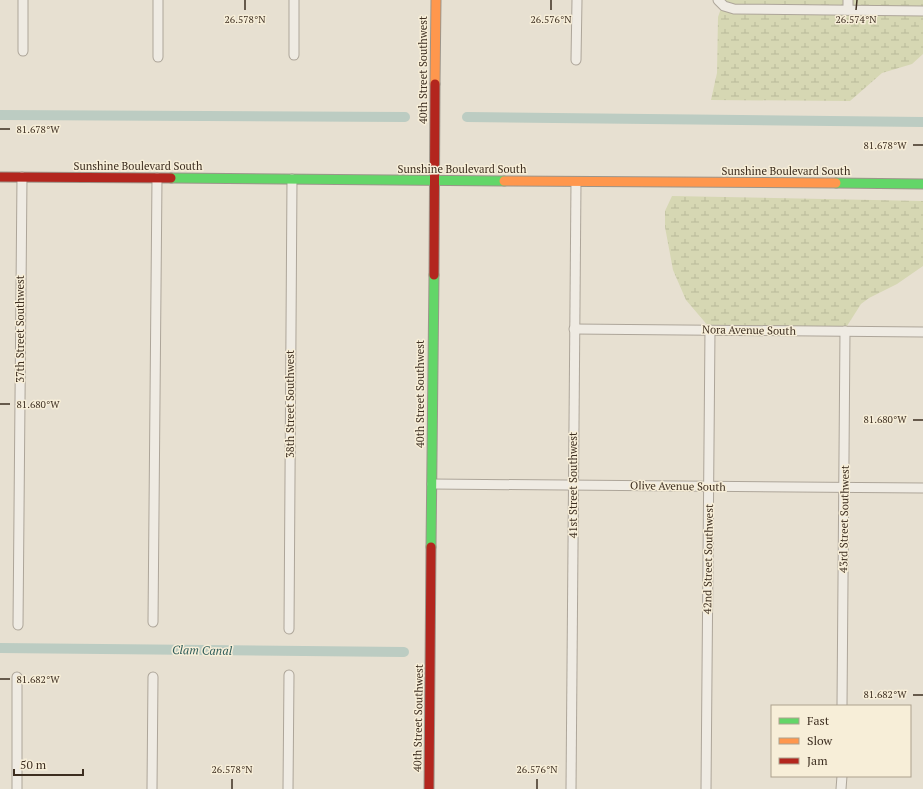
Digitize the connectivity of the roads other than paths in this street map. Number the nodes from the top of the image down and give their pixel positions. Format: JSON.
{"nodes":[{"id":1,"x":23,"y":0,"type":"edge"},
{"id":2,"x":158,"y":0,"type":"edge"},
{"id":3,"x":294,"y":0,"type":"edge"},
{"id":4,"x":436,"y":0,"type":"edge"},
{"id":5,"x":577,"y":0,"type":"edge"},
{"id":6,"x":718,"y":0,"type":"edge"},
{"id":7,"x":848,"y":0,"type":"edge"},
{"id":8,"x":848,"y":10,"type":"junction"},
{"id":9,"x":923,"y":11,"type":"edge"},
{"id":10,"x":23,"y":51,"type":"dead end"},
{"id":11,"x":294,"y":55,"type":"dead end"},
{"id":12,"x":158,"y":57,"type":"dead end"},
{"id":13,"x":576,"y":60,"type":"dead end"},
{"id":14,"x":0,"y":177,"type":"edge"},
{"id":15,"x":22,"y":177,"type":"junction"},
{"id":16,"x":157,"y":178,"type":"junction"},
{"id":17,"x":292,"y":179,"type":"junction"},
{"id":18,"x":434,"y":180,"type":"junction"},
{"id":19,"x":576,"y":182,"type":"junction"},
{"id":20,"x":923,"y":184,"type":"edge"},
{"id":21,"x":574,"y":329,"type":"junction"},
{"id":22,"x":710,"y":330,"type":"junction"},
{"id":23,"x":845,"y":331,"type":"junction"},
{"id":24,"x":923,"y":332,"type":"edge"},
{"id":25,"x":432,"y":484,"type":"junction"},
{"id":26,"x":573,"y":485,"type":"junction"},
{"id":27,"x":709,"y":486,"type":"junction"},
{"id":28,"x":844,"y":487,"type":"junction"},
{"id":29,"x":923,"y":488,"type":"edge"},
{"id":30,"x":154,"y":622,"type":"dead end"},
{"id":31,"x":18,"y":625,"type":"dead end"},
{"id":32,"x":289,"y":628,"type":"dead end"},
{"id":33,"x":289,"y":675,"type":"dead end"},
{"id":34,"x":18,"y":677,"type":"dead end"},
{"id":35,"x":153,"y":677,"type":"dead end"},
{"id":36,"x":842,"y":705,"type":"edge"},
{"id":37,"x":842,"y":777,"type":"edge"},
{"id":38,"x":17,"y":789,"type":"edge"},
{"id":39,"x":152,"y":789,"type":"edge"},
{"id":40,"x":288,"y":789,"type":"edge"},
{"id":41,"x":429,"y":789,"type":"edge"},
{"id":42,"x":571,"y":789,"type":"edge"},
{"id":43,"x":706,"y":789,"type":"edge"},
{"id":44,"x":841,"y":789,"type":"edge"}],
"edges":[{"from":1,"to":10,"type":"street"},
{"from":2,"to":12,"type":"street"},
{"from":3,"to":11,"type":"street"},
{"from":4,"to":18,"type":"street","name":"40th Street Southwest"},
{"from":5,"to":13,"type":"street"},
{"from":6,"to":8,"type":"street"},
{"from":7,"to":8,"type":"street"},
{"from":8,"to":9,"type":"street"},
{"from":14,"to":15,"type":"street","name":"Sunshine Boulevard South"},
{"from":15,"to":16,"type":"street","name":"Sunshine Boulevard South"},
{"from":15,"to":31,"type":"street","name":"37th Street Southwest"},
{"from":16,"to":17,"type":"street","name":"Sunshine Boulevard South"},
{"from":16,"to":30,"type":"street"},
{"from":17,"to":18,"type":"street","name":"Sunshine Boulevard South"},
{"from":17,"to":32,"type":"street","name":"38th Street Southwest"},
{"from":18,"to":19,"type":"street","name":"Sunshine Boulevard South"},
{"from":18,"to":25,"type":"street","name":"40th Street Southwest"},
{"from":19,"to":20,"type":"street","name":"Sunshine Boulevard South"},
{"from":19,"to":21,"type":"street","name":"41st Street Southwest"},
{"from":21,"to":22,"type":"street","name":"Nora Avenue South"},
{"from":21,"to":26,"type":"street","name":"41st Street Southwest"},
{"from":22,"to":23,"type":"street","name":"Nora Avenue South"},
{"from":22,"to":27,"type":"street","name":"42nd Street Southwest"},
{"from":23,"to":24,"type":"street","name":"Nora Avenue South"},
{"from":23,"to":28,"type":"street","name":"43rd Street Southwest"},
{"from":25,"to":26,"type":"street","name":"Olive Avenue South"},
{"from":25,"to":41,"type":"street","name":"40th Street Southwest"},
{"from":26,"to":27,"type":"street","name":"Olive Avenue South"},
{"from":26,"to":42,"type":"street","name":"41st Street Southwest"},
{"from":27,"to":28,"type":"street","name":"Olive Avenue South"},
{"from":27,"to":43,"type":"street","name":"42nd Street Southwest"},
{"from":28,"to":29,"type":"street","name":"Olive Avenue South"},
{"from":28,"to":36,"type":"street","name":"43rd Street Southwest"},
{"from":33,"to":40,"type":"street"},
{"from":34,"to":38,"type":"street"},
{"from":35,"to":39,"type":"street"},
{"from":37,"to":44,"type":"street"}]}
